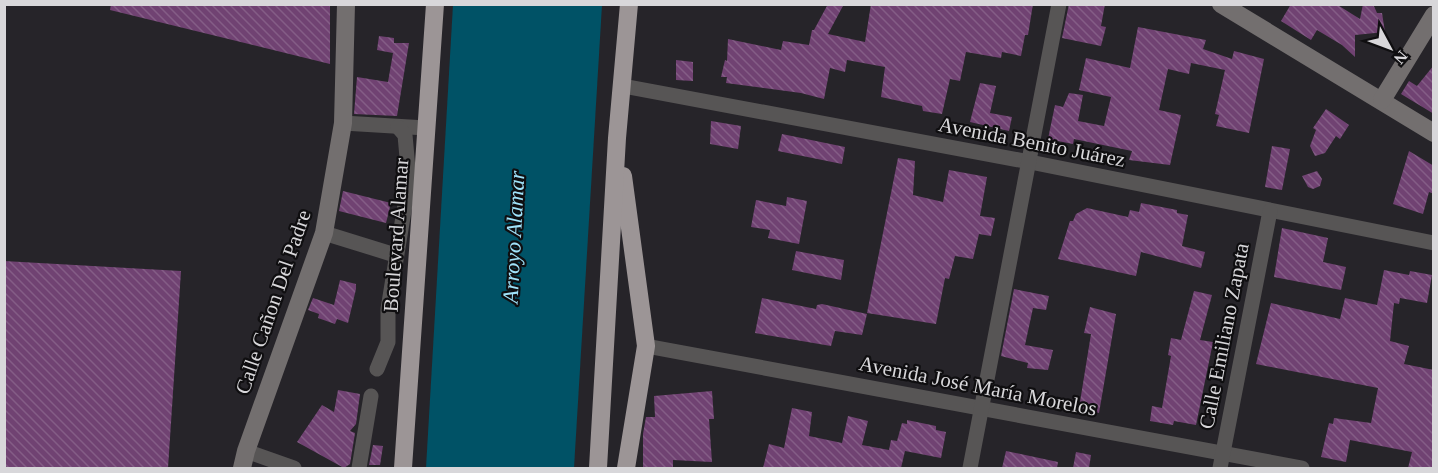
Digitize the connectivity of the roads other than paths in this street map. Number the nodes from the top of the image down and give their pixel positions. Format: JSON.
{"nodes":[{"id":1,"x":346,"y":4,"type":"edge"},
{"id":2,"x":435,"y":4,"type":"edge"},
{"id":3,"x":629,"y":4,"type":"edge"},
{"id":4,"x":1059,"y":4,"type":"edge"},
{"id":5,"x":1221,"y":4,"type":"edge"},
{"id":6,"x":1434,"y":15,"type":"edge"},
{"id":7,"x":623,"y":86,"type":"junction"},
{"id":8,"x":1382,"y":100,"type":"junction"},
{"id":9,"x":343,"y":123,"type":"junction"},
{"id":10,"x":398,"y":127,"type":"junction"},
{"id":11,"x":426,"y":128,"type":"junction"},
{"id":12,"x":1434,"y":133,"type":"edge"},
{"id":13,"x":617,"y":138,"type":"junction"},
{"id":14,"x":1030,"y":162,"type":"junction"},
{"id":15,"x":1270,"y":211,"type":"junction"},
{"id":16,"x":324,"y":233,"type":"junction"},
{"id":17,"x":1434,"y":243,"type":"edge"},
{"id":18,"x":395,"y":255,"type":"junction"},
{"id":19,"x":646,"y":346,"type":"junction"},
{"id":20,"x":377,"y":369,"type":"dead end"},
{"id":21,"x":371,"y":396,"type":"dead end"},
{"id":22,"x":982,"y":408,"type":"junction"},
{"id":23,"x":244,"y":460,"type":"edge"},
{"id":24,"x":1221,"y":461,"type":"edge"},
{"id":25,"x":294,"y":468,"type":"edge"},
{"id":26,"x":359,"y":468,"type":"edge"},
{"id":27,"x":403,"y":468,"type":"edge"},
{"id":28,"x":598,"y":468,"type":"edge"},
{"id":29,"x":626,"y":468,"type":"edge"},
{"id":30,"x":970,"y":468,"type":"edge"},
{"id":31,"x":1302,"y":468,"type":"edge"}],
"edges":[{"from":1,"to":9,"type":"street","name":"Calle Cañon Del Padre"},
{"from":2,"to":11,"type":"highway","name":"Boulevard Alamar"},
{"from":3,"to":7,"type":"highway"},
{"from":4,"to":14,"type":"street"},
{"from":5,"to":8,"type":"street"},
{"from":6,"to":8,"type":"street"},
{"from":7,"to":13,"type":"highway"},
{"from":7,"to":14,"type":"street","name":"Avenida Benito Juárez"},
{"from":8,"to":12,"type":"street"},
{"from":9,"to":10,"type":"street"},
{"from":9,"to":16,"type":"street","name":"Calle Cañon Del Padre"},
{"from":10,"to":11,"type":"street"},
{"from":10,"to":18,"type":"street"},
{"from":11,"to":27,"type":"highway","name":"Boulevard Alamar"},
{"from":13,"to":19,"type":"highway"},
{"from":13,"to":28,"type":"highway"},
{"from":14,"to":15,"type":"street","name":"Avenida Benito Juárez"},
{"from":14,"to":22,"type":"street"},
{"from":15,"to":17,"type":"street","name":"Avenida Benito Juárez"},
{"from":15,"to":24,"type":"street","name":"Calle Emiliano Zapata"},
{"from":16,"to":18,"type":"street"},
{"from":16,"to":23,"type":"street","name":"Calle Cañon Del Padre"},
{"from":18,"to":20,"type":"street"},
{"from":19,"to":22,"type":"street","name":"Avenida José María Morelos"},
{"from":19,"to":29,"type":"highway"},
{"from":21,"to":26,"type":"street"},
{"from":22,"to":24,"type":"street","name":"Avenida José María Morelos"},
{"from":22,"to":30,"type":"street"},
{"from":23,"to":25,"type":"street"},
{"from":24,"to":31,"type":"street","name":"Avenida José María Morelos"}]}
